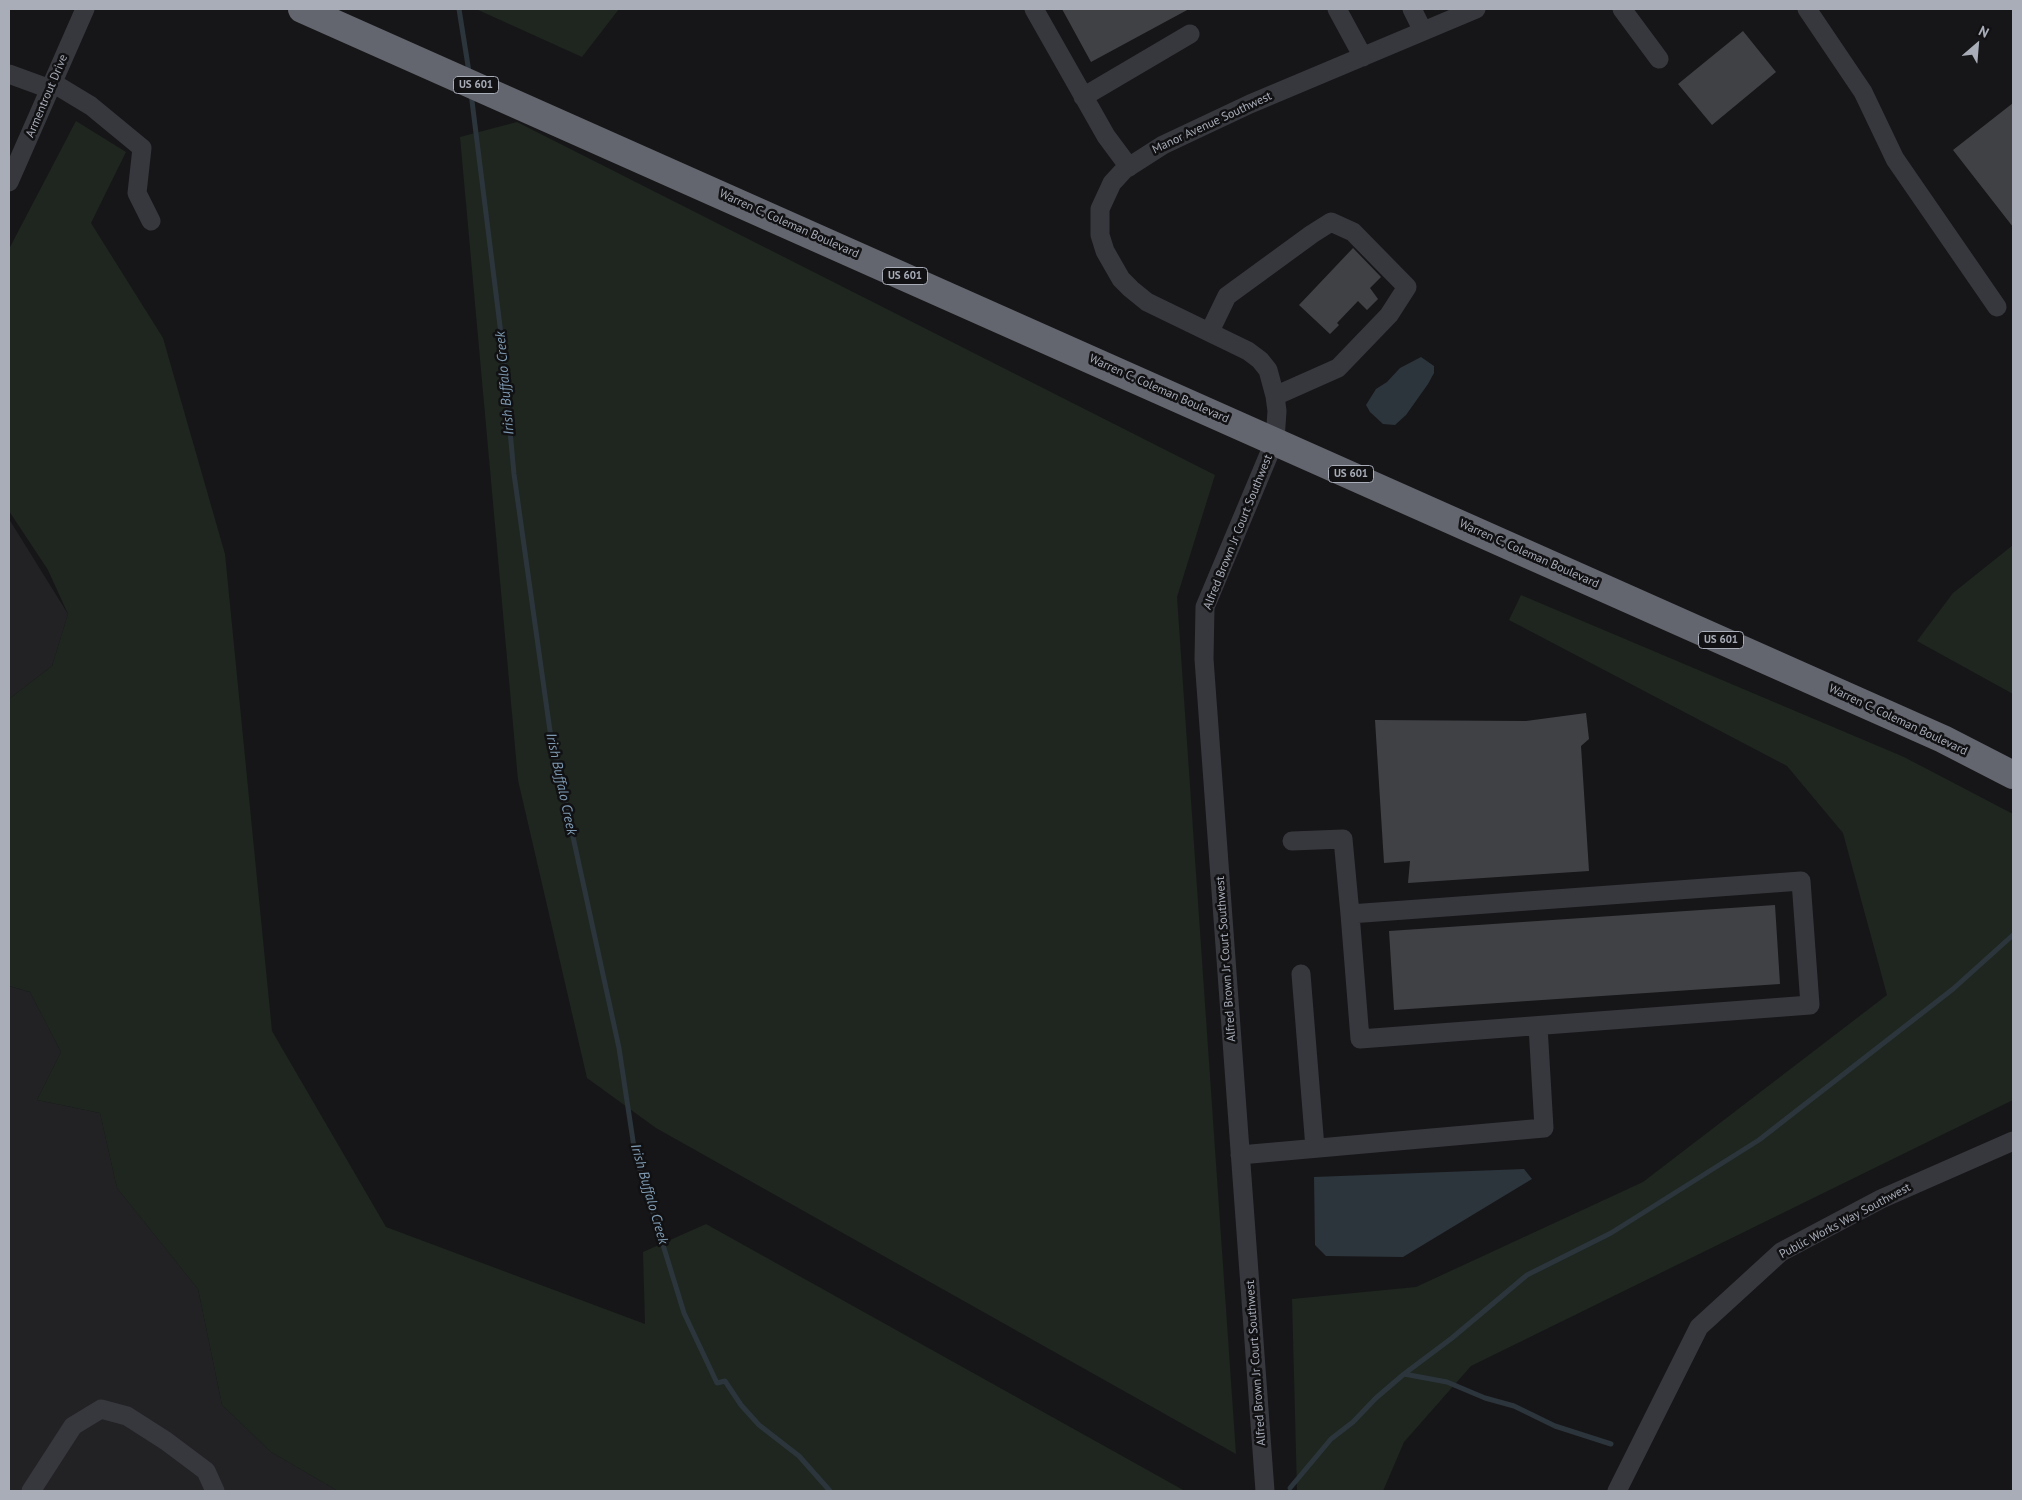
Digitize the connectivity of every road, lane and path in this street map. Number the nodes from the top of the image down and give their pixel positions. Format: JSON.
{"nodes":[{"id":1,"x":85,"y":9,"type":"edge"},
{"id":2,"x":302,"y":9,"type":"edge"},
{"id":3,"x":1034,"y":9,"type":"edge"},
{"id":4,"x":1336,"y":9,"type":"edge"},
{"id":5,"x":1412,"y":9,"type":"edge"},
{"id":6,"x":1476,"y":9,"type":"edge"},
{"id":7,"x":1622,"y":9,"type":"edge"},
{"id":8,"x":1808,"y":9,"type":"edge"},
{"id":9,"x":1424,"y":31,"type":"junction"},
{"id":10,"x":1190,"y":34,"type":"dead end"},
{"id":11,"x":1363,"y":57,"type":"junction"},
{"id":12,"x":1658,"y":59,"type":"dead end"},
{"id":13,"x":9,"y":74,"type":"edge"},
{"id":14,"x":52,"y":86,"type":"junction"},
{"id":15,"x":1083,"y":97,"type":"junction"},
{"id":16,"x":1129,"y":167,"type":"junction"},
{"id":17,"x":9,"y":182,"type":"edge"},
{"id":18,"x":150,"y":221,"type":"dead end"},
{"id":19,"x":1997,"y":307,"type":"dead end"},
{"id":20,"x":1210,"y":331,"type":"junction"},
{"id":21,"x":1275,"y":396,"type":"junction"},
{"id":22,"x":1274,"y":440,"type":"junction"},
{"id":23,"x":2013,"y":775,"type":"edge"},
{"id":24,"x":1292,"y":841,"type":"dead end"},
{"id":25,"x":1350,"y":914,"type":"junction"},
{"id":26,"x":1301,"y":974,"type":"dead end"},
{"id":27,"x":1538,"y":1026,"type":"junction"},
{"id":28,"x":2013,"y":1141,"type":"edge"},
{"id":29,"x":1315,"y":1148,"type":"junction"},
{"id":30,"x":1240,"y":1155,"type":"junction"},
{"id":31,"x":31,"y":1491,"type":"edge"},
{"id":32,"x":215,"y":1491,"type":"edge"},
{"id":33,"x":1265,"y":1491,"type":"edge"},
{"id":34,"x":1616,"y":1491,"type":"edge"}],
"edges":[{"from":1,"to":14,"type":"street","name":"Armentrout Drive"},
{"from":2,"to":22,"type":"highway","name":"Warren C. Coleman Boulevard","number":"US 601"},
{"from":3,"to":15,"type":"street"},
{"from":4,"to":11,"type":"street"},
{"from":5,"to":9,"type":"street"},
{"from":6,"to":9,"type":"street","name":"Manor Avenue Southwest"},
{"from":7,"to":12,"type":"street"},
{"from":8,"to":19,"type":"street"},
{"from":9,"to":11,"type":"street","name":"Manor Avenue Southwest"},
{"from":10,"to":15,"type":"street"},
{"from":11,"to":16,"type":"street","name":"Manor Avenue Southwest"},
{"from":13,"to":14,"type":"street"},
{"from":14,"to":17,"type":"street","name":"Armentrout Drive"},
{"from":14,"to":18,"type":"street"},
{"from":15,"to":16,"type":"street"},
{"from":16,"to":20,"type":"street","name":"Manor Avenue Southwest"},
{"from":20,"to":21,"type":"street","name":"Manor Avenue Southwest"},
{"from":20,"to":21,"type":"street"},
{"from":21,"to":22,"type":"street","name":"Manor Avenue Southwest"},
{"from":22,"to":23,"type":"highway","name":"Warren C. Coleman Boulevard","number":"US 601"},
{"from":22,"to":30,"type":"street","name":"Alfred Brown Jr Court Southwest"},
{"from":24,"to":25,"type":"street"},
{"from":25,"to":27,"type":"street"},
{"from":25,"to":27,"type":"street"},
{"from":26,"to":29,"type":"street"},
{"from":27,"to":29,"type":"street"},
{"from":28,"to":34,"type":"street","name":"Public Works Way Southwest"},
{"from":29,"to":30,"type":"street"},
{"from":30,"to":33,"type":"street","name":"Alfred Brown Jr Court Southwest"},
{"from":31,"to":32,"type":"street"}]}
